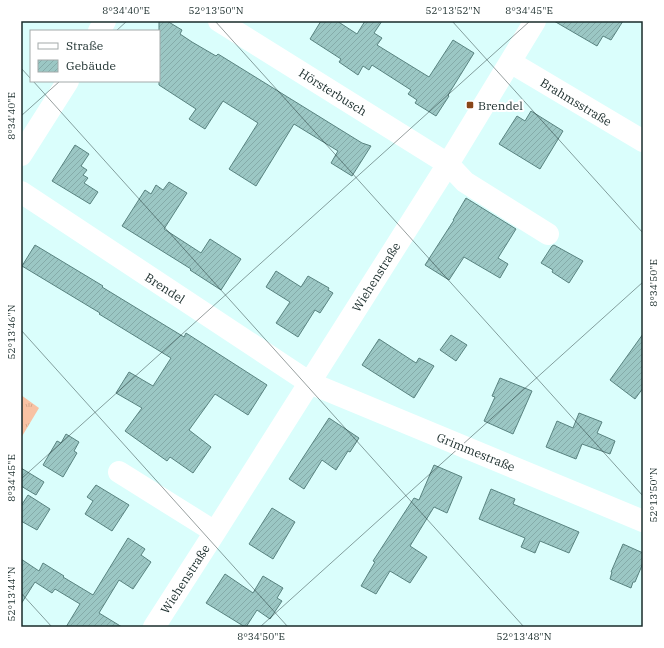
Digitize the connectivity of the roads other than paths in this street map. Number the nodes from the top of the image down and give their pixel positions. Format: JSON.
{"nodes":[{"id":1,"x":106,"y":21,"type":"edge"},
{"id":2,"x":219,"y":21,"type":"edge"},
{"id":3,"x":535,"y":21,"type":"edge"},
{"id":4,"x":100,"y":30,"type":"edge"},
{"id":5,"x":510,"y":62,"type":"junction"},
{"id":6,"x":67,"y":82,"type":"edge"},
{"id":7,"x":643,"y":141,"type":"edge"},
{"id":8,"x":21,"y":155,"type":"edge"},
{"id":9,"x":448,"y":164,"type":"junction"},
{"id":10,"x":21,"y":192,"type":"edge"},
{"id":11,"x":548,"y":234,"type":"dead end"},
{"id":12,"x":310,"y":383,"type":"junction"},
{"id":13,"x":119,"y":472,"type":"dead end"},
{"id":14,"x":643,"y":521,"type":"edge"},
{"id":15,"x":216,"y":532,"type":"junction"},
{"id":16,"x":154,"y":627,"type":"edge"}],
"edges":[{"from":1,"to":4,"type":"street"},
{"from":2,"to":9,"type":"street","name":"Hörsterbusch"},
{"from":3,"to":5,"type":"street","name":"Wiehenstraße"},
{"from":5,"to":7,"type":"street","name":"Brahmsstraße"},
{"from":5,"to":9,"type":"street","name":"Wiehenstraße"},
{"from":6,"to":8,"type":"street"},
{"from":9,"to":11,"type":"street","name":"Hörsterbusch"},
{"from":9,"to":12,"type":"street","name":"Wiehenstraße"},
{"from":10,"to":12,"type":"street","name":"Brendel"},
{"from":12,"to":14,"type":"street","name":"Grimmestraße"},
{"from":12,"to":15,"type":"street","name":"Wiehenstraße"},
{"from":13,"to":15,"type":"street","name":"Wiehenstraße"},
{"from":15,"to":16,"type":"street","name":"Wiehenstraße"}]}
